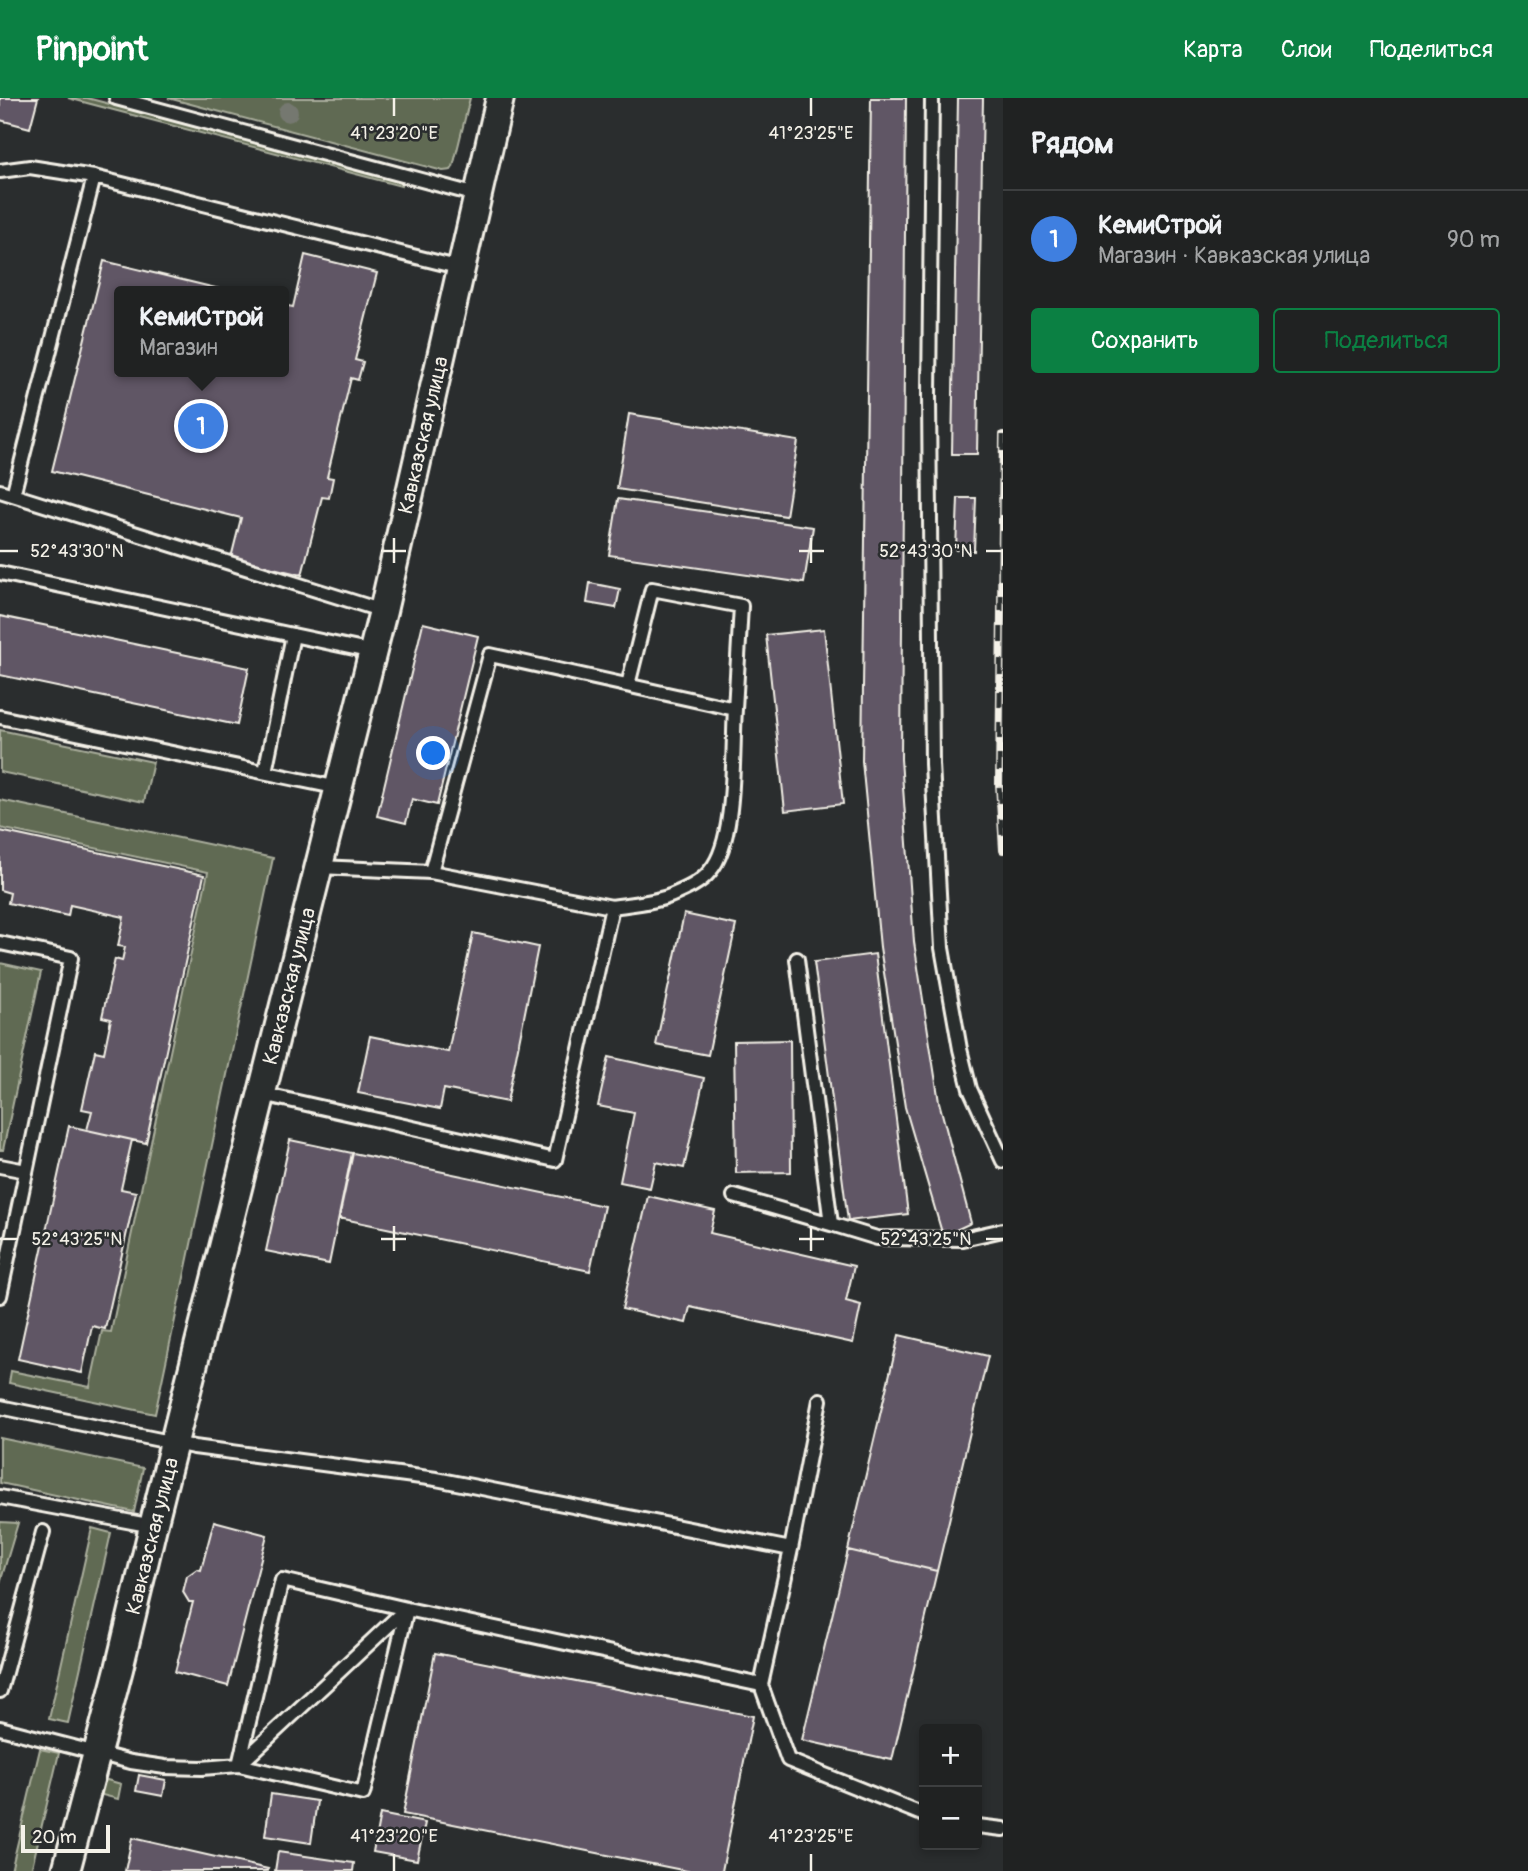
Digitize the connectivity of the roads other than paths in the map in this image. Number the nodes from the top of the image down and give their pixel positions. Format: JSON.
{"nodes":[{"id":1,"x":116,"y":98,"type":"edge"},
{"id":2,"x":500,"y":98,"type":"edge"},
{"id":3,"x":932,"y":98,"type":"edge"},
{"id":4,"x":0,"y":171,"type":"edge"},
{"id":5,"x":94,"y":177,"type":"junction"},
{"id":6,"x":477,"y":195,"type":"junction"},
{"id":7,"x":461,"y":268,"type":"junction"},
{"id":8,"x":6,"y":493,"type":"edge"},
{"id":9,"x":0,"y":573,"type":"edge"},
{"id":10,"x":383,"y":611,"type":"junction"},
{"id":11,"x":293,"y":635,"type":"junction"},
{"id":12,"x":373,"y":652,"type":"junction"},
{"id":13,"x":628,"y":685,"type":"junction"},
{"id":14,"x":735,"y":709,"type":"junction"},
{"id":15,"x":0,"y":717,"type":"edge"},
{"id":16,"x":265,"y":772,"type":"junction"},
{"id":17,"x":339,"y":788,"type":"junction"},
{"id":18,"x":319,"y":867,"type":"junction"},
{"id":19,"x":430,"y":872,"type":"junction"},
{"id":20,"x":612,"y":907,"type":"junction"},
{"id":21,"x":0,"y":943,"type":"edge"},
{"id":22,"x":797,"y":959,"type":"dead end"},
{"id":23,"x":262,"y":1094,"type":"junction"},
{"id":24,"x":1003,"y":1161,"type":"edge"},
{"id":25,"x":0,"y":1166,"type":"edge"},
{"id":26,"x":26,"y":1171,"type":"junction"},
{"id":27,"x":734,"y":1196,"type":"dead end"},
{"id":28,"x":831,"y":1224,"type":"junction"},
{"id":29,"x":1003,"y":1230,"type":"edge"},
{"id":30,"x":0,"y":1297,"type":"edge"},
{"id":31,"x":820,"y":1400,"type":"dead end"},
{"id":32,"x":0,"y":1407,"type":"edge"},
{"id":33,"x":175,"y":1443,"type":"junction"},
{"id":34,"x":0,"y":1497,"type":"edge"},
{"id":35,"x":153,"y":1526,"type":"junction"},
{"id":36,"x":43,"y":1532,"type":"dead end"},
{"id":37,"x":791,"y":1549,"type":"junction"},
{"id":38,"x":407,"y":1609,"type":"junction"},
{"id":39,"x":761,"y":1685,"type":"junction"},
{"id":40,"x":0,"y":1691,"type":"edge"},
{"id":41,"x":0,"y":1728,"type":"edge"},
{"id":42,"x":97,"y":1755,"type":"junction"},
{"id":43,"x":239,"y":1765,"type":"junction"},
{"id":44,"x":919,"y":1813,"type":"edge"},
{"id":45,"x":982,"y":1827,"type":"edge"},
{"id":46,"x":1003,"y":1829,"type":"edge"},
{"id":47,"x":66,"y":1871,"type":"edge"}],
"edges":[{"from":1,"to":6,"type":"lane"},
{"from":2,"to":6,"type":"street","name":"Кавказская улица"},
{"from":3,"to":24,"type":"lane"},
{"from":4,"to":5,"type":"lane"},
{"from":5,"to":7,"type":"lane"},
{"from":5,"to":8,"type":"lane"},
{"from":6,"to":7,"type":"street","name":"Кавказская улица"},
{"from":7,"to":10,"type":"street","name":"Кавказская улица"},
{"from":8,"to":10,"type":"lane"},
{"from":9,"to":11,"type":"lane"},
{"from":10,"to":12,"type":"street","name":"Кавказская улица"},
{"from":11,"to":12,"type":"lane"},
{"from":11,"to":16,"type":"lane"},
{"from":12,"to":17,"type":"street","name":"Кавказская улица"},
{"from":13,"to":14,"type":"lane"},
{"from":13,"to":14,"type":"lane"},
{"from":13,"to":19,"type":"lane"},
{"from":14,"to":20,"type":"lane"},
{"from":15,"to":16,"type":"lane"},
{"from":16,"to":17,"type":"lane"},
{"from":17,"to":18,"type":"street","name":"Кавказская улица"},
{"from":18,"to":19,"type":"lane"},
{"from":18,"to":23,"type":"street","name":"Кавказская улица"},
{"from":19,"to":20,"type":"lane"},
{"from":20,"to":23,"type":"lane"},
{"from":21,"to":26,"type":"lane"},
{"from":22,"to":28,"type":"lane"},
{"from":23,"to":33,"type":"street","name":"Кавказская улица"},
{"from":25,"to":26,"type":"lane"},
{"from":26,"to":30,"type":"lane"},
{"from":27,"to":28,"type":"lane"},
{"from":28,"to":29,"type":"lane"},
{"from":31,"to":37,"type":"lane"},
{"from":32,"to":33,"type":"lane"},
{"from":33,"to":35,"type":"street","name":"Кавказская улица"},
{"from":33,"to":37,"type":"lane"},
{"from":34,"to":35,"type":"lane"},
{"from":35,"to":42,"type":"street","name":"Кавказская улица"},
{"from":36,"to":40,"type":"lane"},
{"from":37,"to":39,"type":"lane"},
{"from":38,"to":39,"type":"lane"},
{"from":38,"to":43,"type":"lane"},
{"from":38,"to":43,"type":"lane"},
{"from":38,"to":43,"type":"lane"},
{"from":39,"to":44,"type":"lane"},
{"from":41,"to":42,"type":"lane"},
{"from":42,"to":43,"type":"lane"},
{"from":42,"to":47,"type":"street","name":"Кавказская улица"},
{"from":45,"to":46,"type":"lane"}]}
